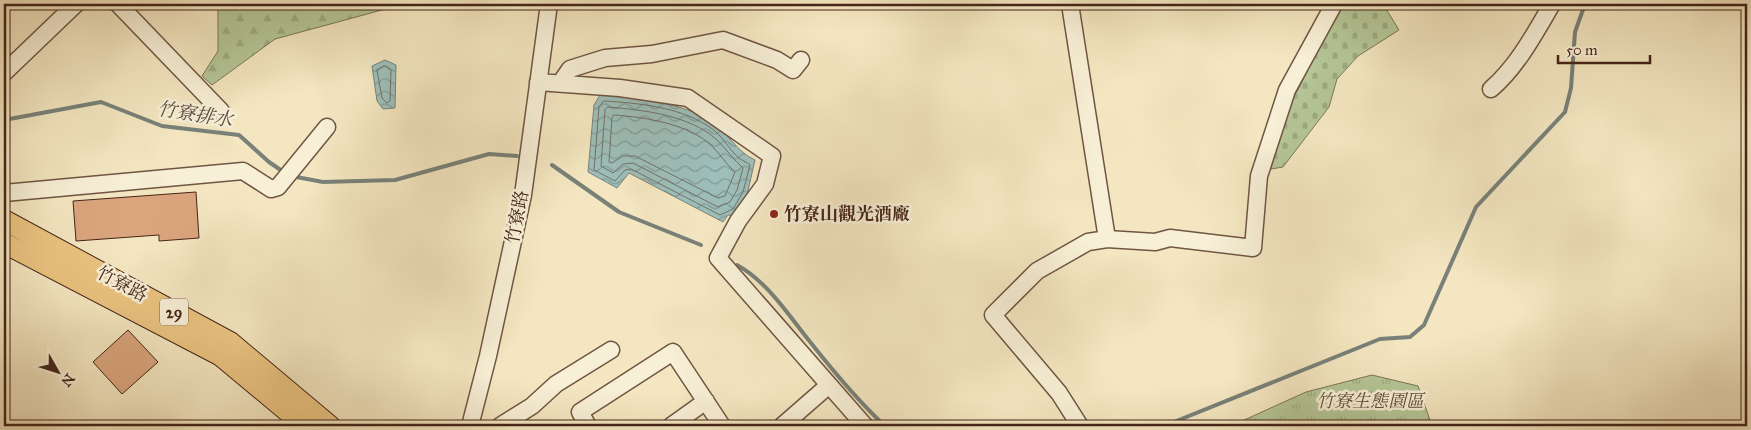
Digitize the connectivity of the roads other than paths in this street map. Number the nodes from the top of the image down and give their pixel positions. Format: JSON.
{"nodes":[{"id":1,"x":76,"y":4,"type":"edge"},
{"id":2,"x":118,"y":4,"type":"edge"},
{"id":3,"x":548,"y":4,"type":"edge"},
{"id":4,"x":1070,"y":4,"type":"edge"},
{"id":5,"x":1334,"y":4,"type":"edge"},
{"id":6,"x":1552,"y":4,"type":"edge"},
{"id":7,"x":802,"y":60,"type":"dead end"},
{"id":8,"x":7,"y":64,"type":"edge"},
{"id":9,"x":538,"y":82,"type":"junction"},
{"id":10,"x":561,"y":82,"type":"junction"},
{"id":11,"x":1491,"y":89,"type":"dead end"},
{"id":12,"x":220,"y":111,"type":"dead end"},
{"id":13,"x":326,"y":127,"type":"dead end"},
{"id":14,"x":4,"y":193,"type":"edge"},
{"id":15,"x":4,"y":220,"type":"edge"},
{"id":16,"x":1107,"y":239,"type":"junction"},
{"id":17,"x":4,"y":243,"type":"edge"},
{"id":18,"x":611,"y":350,"type":"dead end"},
{"id":19,"x":829,"y":385,"type":"junction"},
{"id":20,"x":706,"y":401,"type":"junction"},
{"id":21,"x":305,"y":426,"type":"edge"},
{"id":22,"x":330,"y":426,"type":"edge"},
{"id":23,"x":470,"y":426,"type":"edge"},
{"id":24,"x":500,"y":426,"type":"edge"},
{"id":25,"x":588,"y":426,"type":"edge"},
{"id":26,"x":671,"y":426,"type":"edge"},
{"id":27,"x":722,"y":426,"type":"edge"},
{"id":28,"x":782,"y":426,"type":"edge"},
{"id":29,"x":864,"y":426,"type":"edge"},
{"id":30,"x":1080,"y":426,"type":"edge"}],
"edges":[{"from":1,"to":8,"type":"street"},
{"from":2,"to":12,"type":"street"},
{"from":3,"to":9,"type":"street","name":"竹寮路"},
{"from":4,"to":16,"type":"street"},
{"from":5,"to":16,"type":"street"},
{"from":6,"to":11,"type":"street"},
{"from":7,"to":10,"type":"street"},
{"from":9,"to":10,"type":"street"},
{"from":9,"to":23,"type":"street","name":"竹寮路"},
{"from":10,"to":19,"type":"street"},
{"from":13,"to":14,"type":"street"},
{"from":15,"to":22,"type":"main road","name":"竹寮路","number":"29"},
{"from":16,"to":30,"type":"street"},
{"from":17,"to":21,"type":"main road","name":"竹寮路","number":"29"},
{"from":18,"to":24,"type":"street"},
{"from":19,"to":28,"type":"street"},
{"from":19,"to":29,"type":"street"},
{"from":20,"to":25,"type":"street"},
{"from":20,"to":26,"type":"street"},
{"from":20,"to":27,"type":"street"}]}
